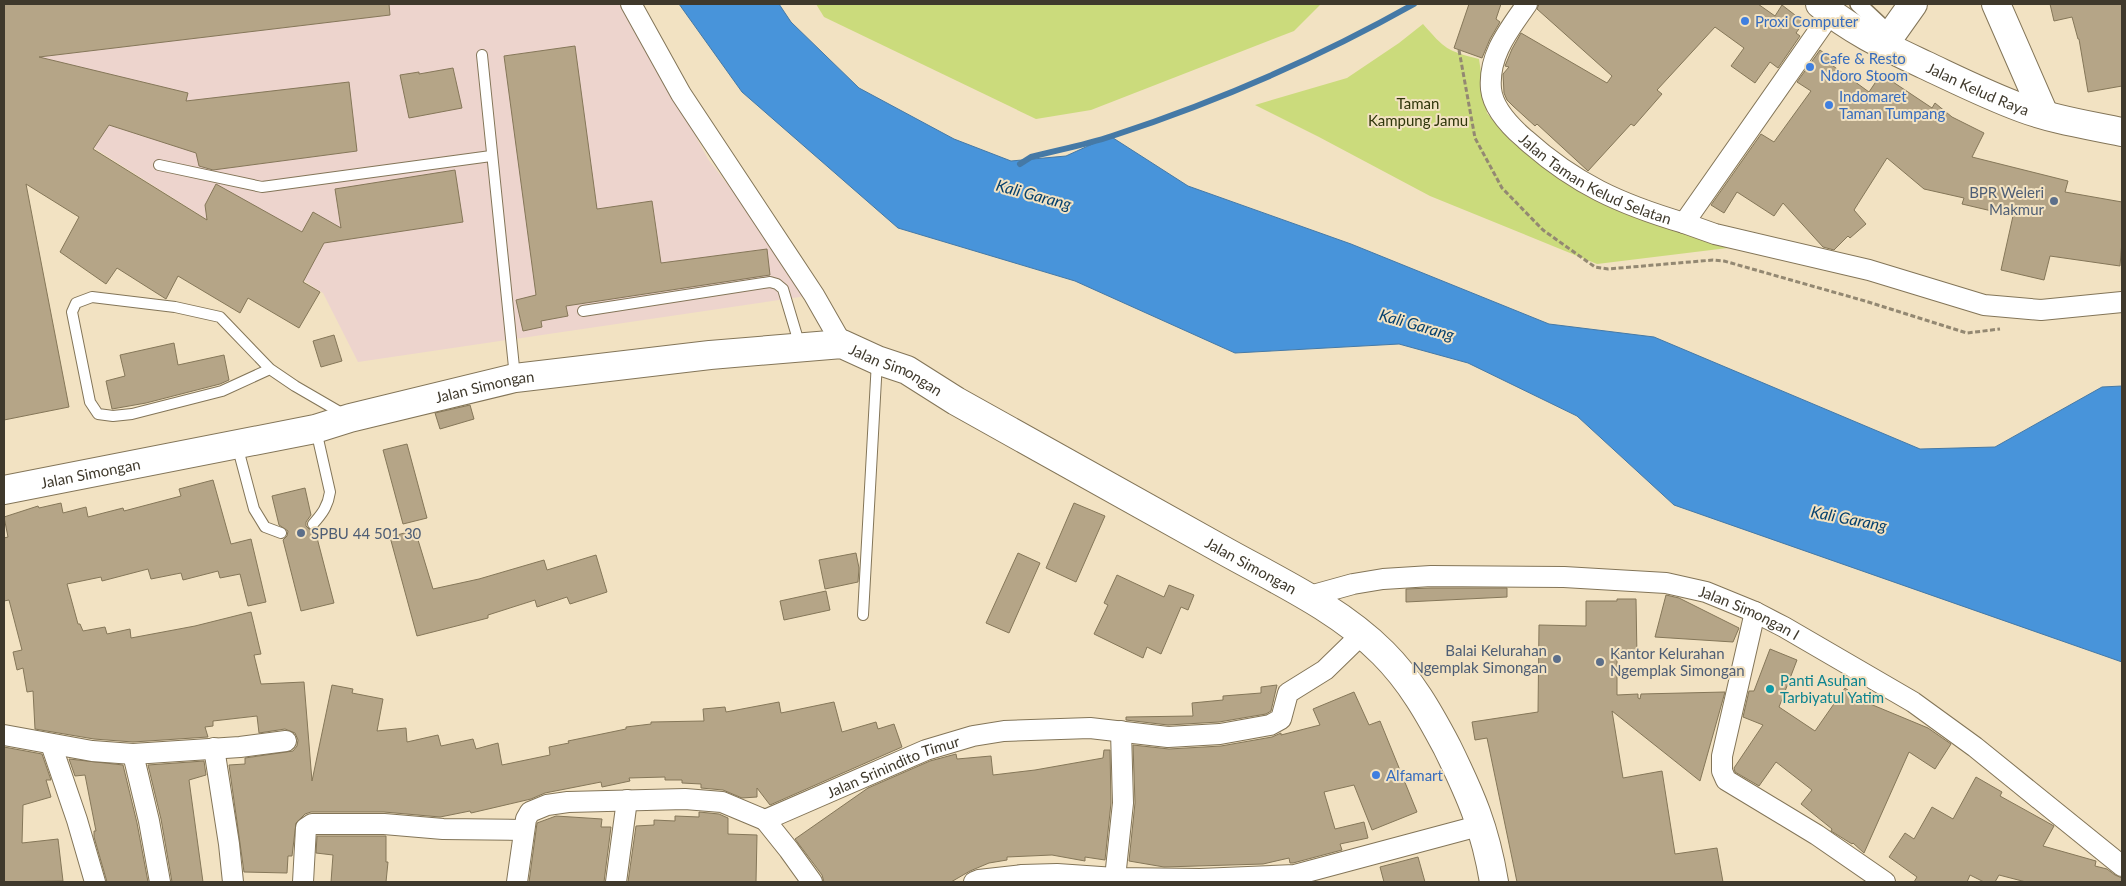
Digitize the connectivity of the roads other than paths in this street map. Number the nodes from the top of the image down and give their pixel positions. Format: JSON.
{"nodes":[{"id":1,"x":631,"y":4,"type":"edge"},
{"id":2,"x":1527,"y":4,"type":"edge"},
{"id":3,"x":1858,"y":4,"type":"edge"},
{"id":4,"x":1913,"y":4,"type":"edge"},
{"id":5,"x":1996,"y":4,"type":"edge"},
{"id":6,"x":1826,"y":8,"type":"edge"},
{"id":7,"x":1888,"y":41,"type":"junction"},
{"id":8,"x":482,"y":55,"type":"dead end"},
{"id":9,"x":2034,"y":111,"type":"junction"},
{"id":10,"x":2122,"y":132,"type":"edge"},
{"id":11,"x":492,"y":156,"type":"junction"},
{"id":12,"x":159,"y":166,"type":"dead end"},
{"id":13,"x":1684,"y":223,"type":"junction"},
{"id":14,"x":2122,"y":302,"type":"edge"},
{"id":15,"x":584,"y":311,"type":"dead end"},
{"id":16,"x":842,"y":344,"type":"junction"},
{"id":17,"x":800,"y":347,"type":"junction"},
{"id":18,"x":877,"y":360,"type":"junction"},
{"id":19,"x":270,"y":369,"type":"junction"},
{"id":20,"x":515,"y":378,"type":"junction"},
{"id":21,"x":350,"y":418,"type":"junction"},
{"id":22,"x":315,"y":429,"type":"junction"},
{"id":23,"x":237,"y":444,"type":"junction"},
{"id":24,"x":4,"y":490,"type":"edge"},
{"id":25,"x":313,"y":524,"type":"dead end"},
{"id":26,"x":281,"y":533,"type":"dead end"},
{"id":27,"x":1306,"y":597,"type":"junction"},
{"id":28,"x":1755,"y":612,"type":"junction"},
{"id":29,"x":863,"y":615,"type":"dead end"},
{"id":30,"x":1362,"y":634,"type":"junction"},
{"id":31,"x":1121,"y":730,"type":"junction"},
{"id":32,"x":4,"y":735,"type":"edge"},
{"id":33,"x":286,"y":741,"type":"dead end"},
{"id":34,"x":51,"y":744,"type":"junction"},
{"id":35,"x":214,"y":748,"type":"junction"},
{"id":36,"x":133,"y":754,"type":"junction"},
{"id":37,"x":627,"y":800,"type":"junction"},
{"id":38,"x":765,"y":820,"type":"junction"},
{"id":39,"x":1482,"y":825,"type":"junction"},
{"id":40,"x":524,"y":830,"type":"junction"},
{"id":41,"x":2122,"y":866,"type":"edge"},
{"id":42,"x":1115,"y":878,"type":"junction"},
{"id":43,"x":1296,"y":878,"type":"edge"},
{"id":44,"x":978,"y":881,"type":"edge"},
{"id":45,"x":95,"y":882,"type":"edge"},
{"id":46,"x":160,"y":882,"type":"edge"},
{"id":47,"x":233,"y":882,"type":"edge"},
{"id":48,"x":240,"y":882,"type":"edge"},
{"id":49,"x":303,"y":882,"type":"edge"},
{"id":50,"x":517,"y":882,"type":"edge"},
{"id":51,"x":616,"y":882,"type":"edge"},
{"id":52,"x":812,"y":882,"type":"edge"},
{"id":53,"x":1494,"y":882,"type":"edge"},
{"id":54,"x":1885,"y":882,"type":"edge"}],
"edges":[{"from":1,"to":16,"type":"street"},
{"from":2,"to":13,"type":"street","name":"Jalan Taman Kelud Selatan"},
{"from":3,"to":7,"type":"street"},
{"from":4,"to":7,"type":"main road"},
{"from":5,"to":9,"type":"main road"},
{"from":6,"to":7,"type":"main road","name":"Jalan Kelud Raya"},
{"from":6,"to":13,"type":"street","name":"Jalan Taman Kelud Selatan"},
{"from":7,"to":9,"type":"main road","name":"Jalan Kelud Raya"},
{"from":8,"to":11,"type":"lane"},
{"from":9,"to":10,"type":"main road","name":"Jalan Kelud Raya"},
{"from":11,"to":12,"type":"lane"},
{"from":11,"to":20,"type":"lane"},
{"from":13,"to":14,"type":"street"},
{"from":15,"to":17,"type":"lane"},
{"from":16,"to":17,"type":"main road","name":"Jalan Simongan"},
{"from":16,"to":18,"type":"main road","name":"Jalan Simongan"},
{"from":17,"to":20,"type":"main road","name":"Jalan Simongan"},
{"from":18,"to":27,"type":"main road","name":"Jalan Simongan"},
{"from":18,"to":29,"type":"lane"},
{"from":19,"to":19,"type":"lane"},
{"from":19,"to":21,"type":"lane"},
{"from":20,"to":21,"type":"main road","name":"Jalan Simongan"},
{"from":21,"to":22,"type":"main road","name":"Jalan Simongan"},
{"from":22,"to":23,"type":"main road","name":"Jalan Simongan"},
{"from":22,"to":25,"type":"lane"},
{"from":23,"to":24,"type":"main road","name":"Jalan Simongan"},
{"from":23,"to":26,"type":"lane"},
{"from":27,"to":28,"type":"street","name":"Jalan Simongan I"},
{"from":27,"to":30,"type":"main road","name":"Jalan Simongan"},
{"from":28,"to":41,"type":"street","name":"Jalan Simongan I"},
{"from":28,"to":54,"type":"street"},
{"from":30,"to":31,"type":"street","name":"Jalan Srinindito Timur"},
{"from":30,"to":39,"type":"main road","name":"Jalan Simongan"},
{"from":31,"to":38,"type":"street","name":"Jalan Srinindito Timur"},
{"from":31,"to":42,"type":"street"},
{"from":32,"to":34,"type":"street"},
{"from":33,"to":35,"type":"street"},
{"from":34,"to":36,"type":"street"},
{"from":34,"to":45,"type":"street"},
{"from":35,"to":36,"type":"street"},
{"from":35,"to":47,"type":"street"},
{"from":36,"to":46,"type":"street"},
{"from":37,"to":38,"type":"street"},
{"from":37,"to":40,"type":"street"},
{"from":37,"to":51,"type":"street"},
{"from":38,"to":52,"type":"street"},
{"from":39,"to":43,"type":"street"},
{"from":39,"to":53,"type":"main road","name":"Jalan Simongan"},
{"from":40,"to":49,"type":"street"},
{"from":40,"to":50,"type":"street"},
{"from":42,"to":43,"type":"street"},
{"from":42,"to":44,"type":"street"},
{"from":47,"to":48,"type":"street"}]}
